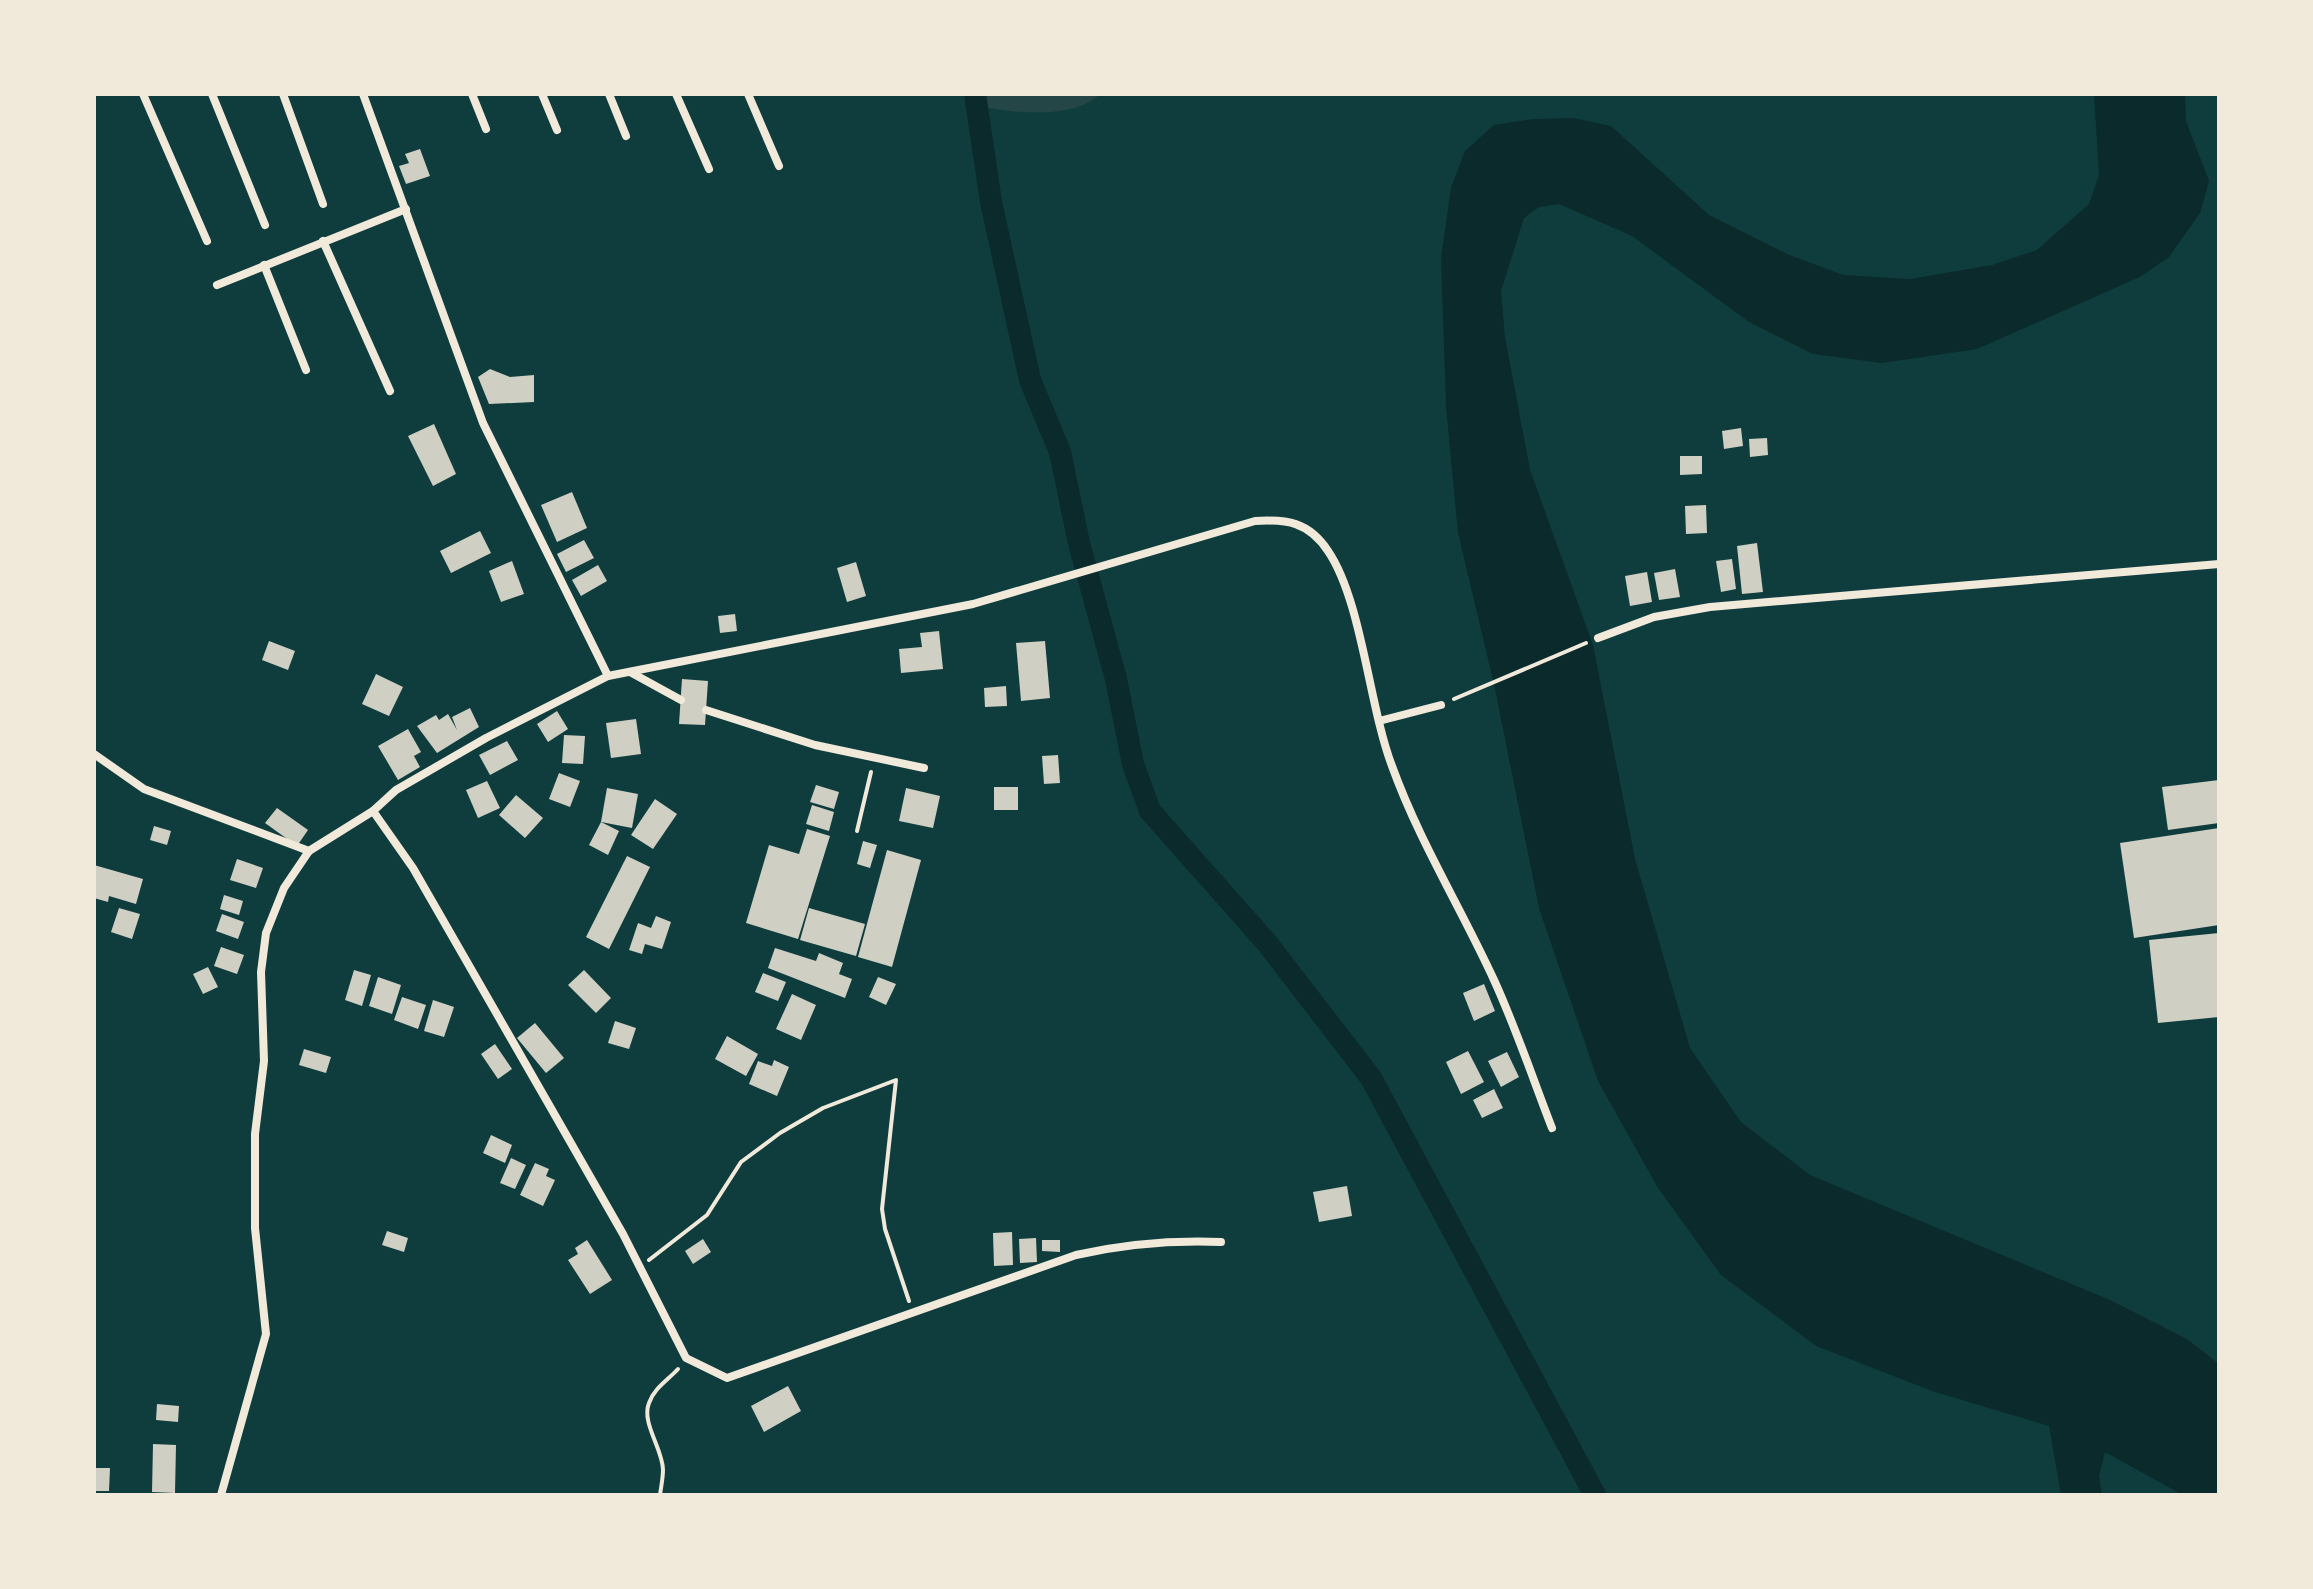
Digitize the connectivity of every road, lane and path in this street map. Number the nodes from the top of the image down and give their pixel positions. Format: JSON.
{"nodes":[{"id":1,"x":143,"y":94,"type":"edge"},
{"id":2,"x":212,"y":94,"type":"edge"},
{"id":3,"x":283,"y":94,"type":"edge"},
{"id":4,"x":363,"y":94,"type":"edge"},
{"id":5,"x":472,"y":94,"type":"edge"},
{"id":6,"x":542,"y":94,"type":"edge"},
{"id":7,"x":609,"y":94,"type":"edge"},
{"id":8,"x":676,"y":94,"type":"edge"},
{"id":9,"x":748,"y":94,"type":"edge"},
{"id":10,"x":486,"y":129,"type":"dead end"},
{"id":11,"x":557,"y":130,"type":"dead end"},
{"id":12,"x":626,"y":136,"type":"dead end"},
{"id":13,"x":779,"y":166,"type":"dead end"},
{"id":14,"x":709,"y":169,"type":"dead end"},
{"id":15,"x":323,"y":204,"type":"dead end"},
{"id":16,"x":406,"y":209,"type":"junction"},
{"id":17,"x":265,"y":225,"type":"dead end"},
{"id":18,"x":207,"y":241,"type":"dead end"},
{"id":19,"x":323,"y":241,"type":"junction"},
{"id":20,"x":264,"y":265,"type":"junction"},
{"id":21,"x":217,"y":285,"type":"dead end"},
{"id":22,"x":306,"y":370,"type":"dead end"},
{"id":23,"x":390,"y":391,"type":"dead end"},
{"id":24,"x":2219,"y":564,"type":"edge"},
{"id":25,"x":1598,"y":638,"type":"joint"},
{"id":26,"x":629,"y":672,"type":"junction"},
{"id":27,"x":608,"y":676,"type":"junction"},
{"id":28,"x":681,"y":700,"type":"dead end"},
{"id":29,"x":1441,"y":705,"type":"joint"},
{"id":30,"x":706,"y":710,"type":"dead end"},
{"id":31,"x":1379,"y":721,"type":"junction"},
{"id":32,"x":94,"y":754,"type":"edge"},
{"id":33,"x":875,"y":758,"type":"junction"},
{"id":34,"x":924,"y":768,"type":"dead end"},
{"id":35,"x":373,"y":811,"type":"junction"},
{"id":36,"x":857,"y":831,"type":"dead end"},
{"id":37,"x":309,"y":851,"type":"junction"},
{"id":38,"x":1552,"y":1128,"type":"dead end"},
{"id":39,"x":1221,"y":1242,"type":"dead end"},
{"id":40,"x":638,"y":1265,"type":"junction"},
{"id":41,"x":911,"y":1311,"type":"junction"},
{"id":42,"x":686,"y":1358,"type":"junction"},
{"id":43,"x":221,"y":1495,"type":"edge"},
{"id":44,"x":660,"y":1495,"type":"edge"}],
"edges":[{"from":1,"to":18,"type":"street"},
{"from":2,"to":17,"type":"street"},
{"from":3,"to":15,"type":"street"},
{"from":4,"to":16,"type":"street"},
{"from":5,"to":10,"type":"street"},
{"from":6,"to":11,"type":"street"},
{"from":7,"to":12,"type":"street"},
{"from":8,"to":14,"type":"street"},
{"from":9,"to":13,"type":"street"},
{"from":16,"to":19,"type":"street"},
{"from":16,"to":27,"type":"street"},
{"from":19,"to":20,"type":"street"},
{"from":19,"to":23,"type":"street"},
{"from":20,"to":21,"type":"street"},
{"from":20,"to":22,"type":"street"},
{"from":24,"to":25,"type":"street"},
{"from":25,"to":29,"type":"path"},
{"from":26,"to":27,"type":"street"},
{"from":26,"to":28,"type":"street"},
{"from":26,"to":31,"type":"street"},
{"from":27,"to":35,"type":"street"},
{"from":29,"to":31,"type":"street"},
{"from":30,"to":33,"type":"street"},
{"from":31,"to":38,"type":"street"},
{"from":32,"to":37,"type":"street"},
{"from":33,"to":34,"type":"street"},
{"from":33,"to":36,"type":"path"},
{"from":35,"to":37,"type":"street"},
{"from":35,"to":40,"type":"street"},
{"from":37,"to":43,"type":"street"},
{"from":39,"to":41,"type":"street"},
{"from":40,"to":41,"type":"path"},
{"from":40,"to":42,"type":"street"},
{"from":41,"to":42,"type":"street"},
{"from":42,"to":44,"type":"path"}]}
